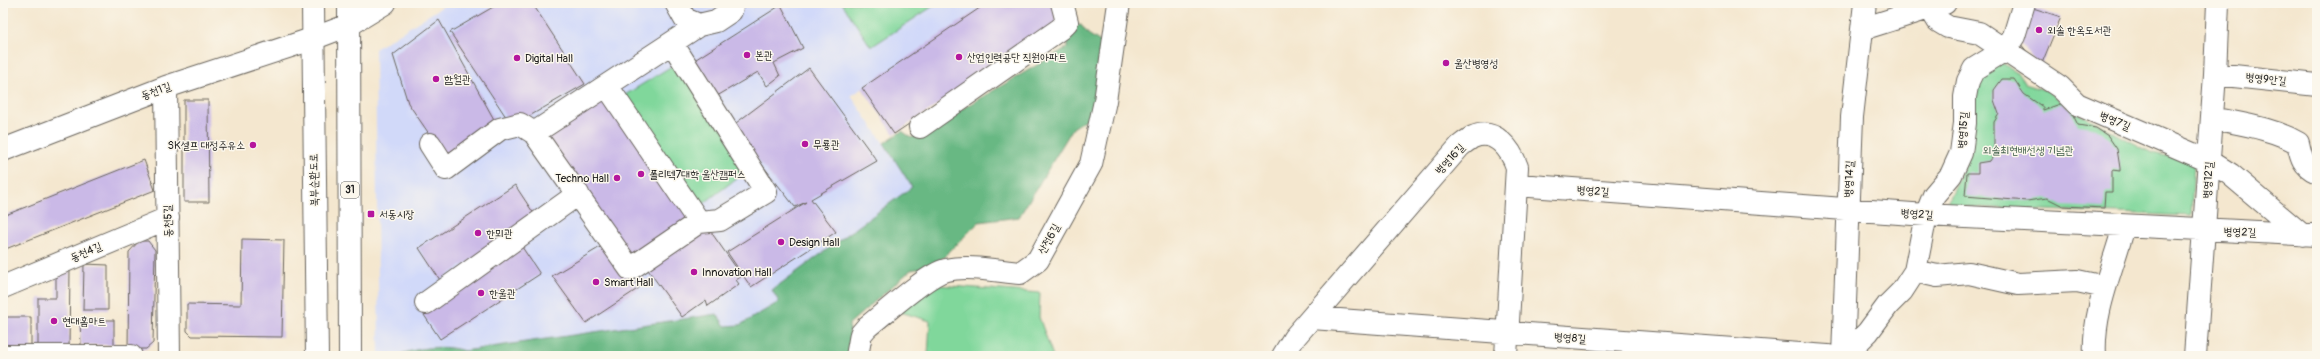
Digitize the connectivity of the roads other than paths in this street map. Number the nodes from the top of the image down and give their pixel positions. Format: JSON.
{"nodes":[{"id":1,"x":313,"y":3,"type":"edge"},
{"id":2,"x":349,"y":3,"type":"edge"},
{"id":3,"x":385,"y":3,"type":"edge"},
{"id":4,"x":676,"y":3,"type":"edge"},
{"id":5,"x":733,"y":3,"type":"edge"},
{"id":6,"x":1062,"y":3,"type":"edge"},
{"id":7,"x":1119,"y":3,"type":"edge"},
{"id":8,"x":1865,"y":3,"type":"edge"},
{"id":9,"x":2024,"y":3,"type":"edge"},
{"id":10,"x":2218,"y":3,"type":"edge"},
{"id":11,"x":1938,"y":6,"type":"edge"},
{"id":12,"x":349,"y":24,"type":"junction"},
{"id":13,"x":699,"y":26,"type":"junction"},
{"id":14,"x":1862,"y":29,"type":"junction"},
{"id":15,"x":312,"y":39,"type":"junction"},
{"id":16,"x":672,"y":43,"type":"junction"},
{"id":17,"x":2004,"y":50,"type":"junction"},
{"id":18,"x":2215,"y":74,"type":"junction"},
{"id":19,"x":2317,"y":85,"type":"edge"},
{"id":20,"x":608,"y":86,"type":"junction"},
{"id":21,"x":166,"y":87,"type":"junction"},
{"id":22,"x":2212,"y":118,"type":"junction"},
{"id":23,"x":920,"y":127,"type":"dead end"},
{"id":24,"x":534,"y":133,"type":"junction"},
{"id":25,"x":430,"y":144,"type":"dead end"},
{"id":26,"x":3,"y":150,"type":"edge"},
{"id":27,"x":2209,"y":160,"type":"junction"},
{"id":28,"x":2317,"y":172,"type":"edge"},
{"id":29,"x":1517,"y":185,"type":"junction"},
{"id":30,"x":578,"y":194,"type":"junction"},
{"id":31,"x":1848,"y":209,"type":"junction"},
{"id":32,"x":1926,"y":215,"type":"junction"},
{"id":33,"x":168,"y":218,"type":"junction"},
{"id":34,"x":699,"y":222,"type":"junction"},
{"id":35,"x":2124,"y":226,"type":"junction"},
{"id":36,"x":2205,"y":231,"type":"junction"},
{"id":37,"x":2309,"y":235,"type":"edge"},
{"id":38,"x":1914,"y":271,"type":"junction"},
{"id":39,"x":3,"y":287,"type":"edge"},
{"id":40,"x":2105,"y":287,"type":"junction"},
{"id":41,"x":426,"y":303,"type":"dead end"},
{"id":42,"x":1312,"y":318,"type":"junction"},
{"id":43,"x":1507,"y":334,"type":"junction"},
{"id":44,"x":3,"y":356,"type":"edge"},
{"id":45,"x":132,"y":356,"type":"edge"},
{"id":46,"x":169,"y":356,"type":"edge"},
{"id":47,"x":317,"y":356,"type":"edge"},
{"id":48,"x":350,"y":356,"type":"edge"},
{"id":49,"x":857,"y":356,"type":"edge"},
{"id":50,"x":1283,"y":356,"type":"edge"},
{"id":51,"x":1506,"y":356,"type":"edge"},
{"id":52,"x":1828,"y":356,"type":"edge"},
{"id":53,"x":1844,"y":356,"type":"edge"},
{"id":54,"x":2095,"y":356,"type":"edge"},
{"id":55,"x":2195,"y":356,"type":"edge"}],
"edges":[{"from":1,"to":15,"type":"street","name":"북부순환도로"},
{"from":2,"to":12,"type":"street","number":"31"},
{"from":3,"to":12,"type":"street","name":"동천1길"},
{"from":4,"to":13,"type":"street"},
{"from":5,"to":13,"type":"street"},
{"from":6,"to":23,"type":"street"},
{"from":7,"to":49,"type":"street","name":"산전6길"},
{"from":8,"to":14,"type":"street","name":"병영14길"},
{"from":9,"to":17,"type":"street","name":"병영15길"},
{"from":10,"to":18,"type":"street","name":"병영12길"},
{"from":11,"to":14,"type":"street"},
{"from":11,"to":17,"type":"street","name":"병영7길"},
{"from":12,"to":15,"type":"street","name":"동천1길"},
{"from":12,"to":48,"type":"street","number":"31"},
{"from":13,"to":16,"type":"street"},
{"from":14,"to":31,"type":"street","name":"병영14길"},
{"from":15,"to":21,"type":"street","name":"동천1길"},
{"from":15,"to":47,"type":"street","name":"북부순환도로"},
{"from":16,"to":20,"type":"street"},
{"from":16,"to":34,"type":"street"},
{"from":17,"to":27,"type":"street","name":"병영7길"},
{"from":17,"to":32,"type":"street","name":"병영15길"},
{"from":18,"to":19,"type":"street","name":"병영9안길"},
{"from":18,"to":22,"type":"street","name":"병영12길"},
{"from":20,"to":24,"type":"street"},
{"from":20,"to":34,"type":"street"},
{"from":21,"to":26,"type":"street","name":"동천1길"},
{"from":21,"to":33,"type":"street","name":"동천5길"},
{"from":22,"to":27,"type":"street","name":"병영12길"},
{"from":22,"to":28,"type":"street"},
{"from":24,"to":25,"type":"street"},
{"from":24,"to":30,"type":"street"},
{"from":27,"to":36,"type":"street","name":"병영12길"},
{"from":27,"to":37,"type":"street","name":"병영7길"},
{"from":29,"to":31,"type":"street","name":"병영2길"},
{"from":29,"to":42,"type":"street","name":"병영16길"},
{"from":29,"to":43,"type":"street","name":"병영16길"},
{"from":30,"to":34,"type":"street"},
{"from":30,"to":41,"type":"street"},
{"from":31,"to":32,"type":"street","name":"병영2길"},
{"from":31,"to":53,"type":"street","name":"병영14길"},
{"from":32,"to":35,"type":"street","name":"병영2길"},
{"from":32,"to":38,"type":"street","name":"병영15길"},
{"from":33,"to":39,"type":"street","name":"동천4길"},
{"from":33,"to":46,"type":"street","name":"동천5길"},
{"from":35,"to":36,"type":"street","name":"병영2길"},
{"from":35,"to":40,"type":"street"},
{"from":36,"to":37,"type":"street","name":"병영2길"},
{"from":36,"to":55,"type":"street","name":"병영12길"},
{"from":38,"to":40,"type":"street"},
{"from":38,"to":53,"type":"street","name":"병영15길"},
{"from":40,"to":54,"type":"street"},
{"from":42,"to":43,"type":"street","name":"병영8길"},
{"from":42,"to":50,"type":"street","name":"병영16길"},
{"from":43,"to":51,"type":"street","name":"병영16길"},
{"from":43,"to":52,"type":"street","name":"병영8길"},
{"from":44,"to":45,"type":"street"}]}
